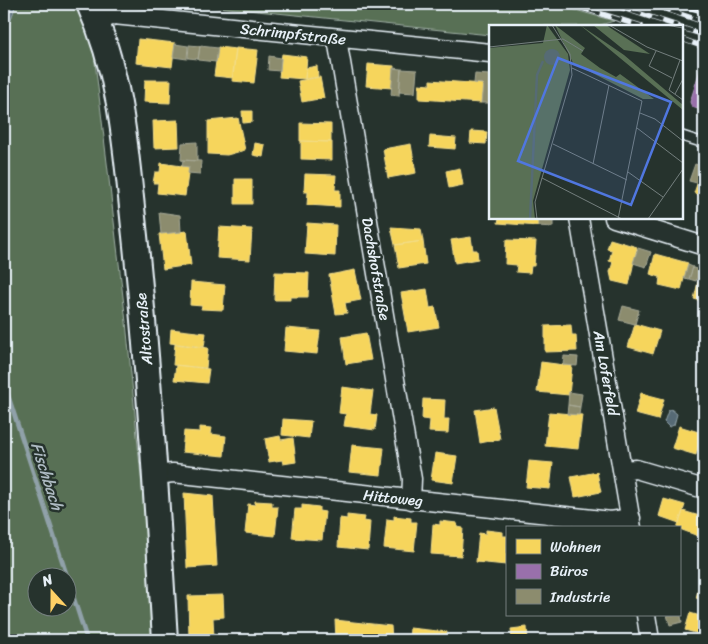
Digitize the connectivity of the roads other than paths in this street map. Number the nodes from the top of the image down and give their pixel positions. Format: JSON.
{"nodes":[{"id":1,"x":93,"y":13,"type":"edge"},
{"id":2,"x":337,"y":39,"type":"junction"},
{"id":3,"x":489,"y":53,"type":"edge"},
{"id":4,"x":683,"y":136,"type":"edge"},
{"id":5,"x":704,"y":143,"type":"edge"},
{"id":6,"x":579,"y":219,"type":"edge"},
{"id":7,"x":617,"y":219,"type":"edge"},
{"id":8,"x":704,"y":246,"type":"edge"},
{"id":9,"x":622,"y":470,"type":"junction"},
{"id":10,"x":156,"y":475,"type":"junction"},
{"id":11,"x":704,"y":489,"type":"edge"},
{"id":12,"x":410,"y":500,"type":"junction"},
{"id":13,"x":631,"y":523,"type":"edge"},
{"id":14,"x":646,"y":616,"type":"edge"},
{"id":15,"x":165,"y":640,"type":"edge"},
{"id":16,"x":650,"y":640,"type":"edge"}],
"edges":[{"from":1,"to":2,"type":"street","name":"Schrimpfstraße"},
{"from":1,"to":10,"type":"main road","name":"Altostraße"},
{"from":2,"to":3,"type":"street","name":"Schrimpfstraße"},
{"from":2,"to":12,"type":"street","name":"Dachshofstraße"},
{"from":4,"to":5,"type":"lane"},
{"from":6,"to":9,"type":"street","name":"Am Loferfeld"},
{"from":7,"to":8,"type":"street"},
{"from":9,"to":11,"type":"street"},
{"from":9,"to":13,"type":"street","name":"Am Loferfeld"},
{"from":10,"to":12,"type":"street","name":"Hittoweg"},
{"from":10,"to":15,"type":"main road","name":"Altostraße"},
{"from":12,"to":13,"type":"street","name":"Hittoweg"},
{"from":14,"to":16,"type":"street"}]}
